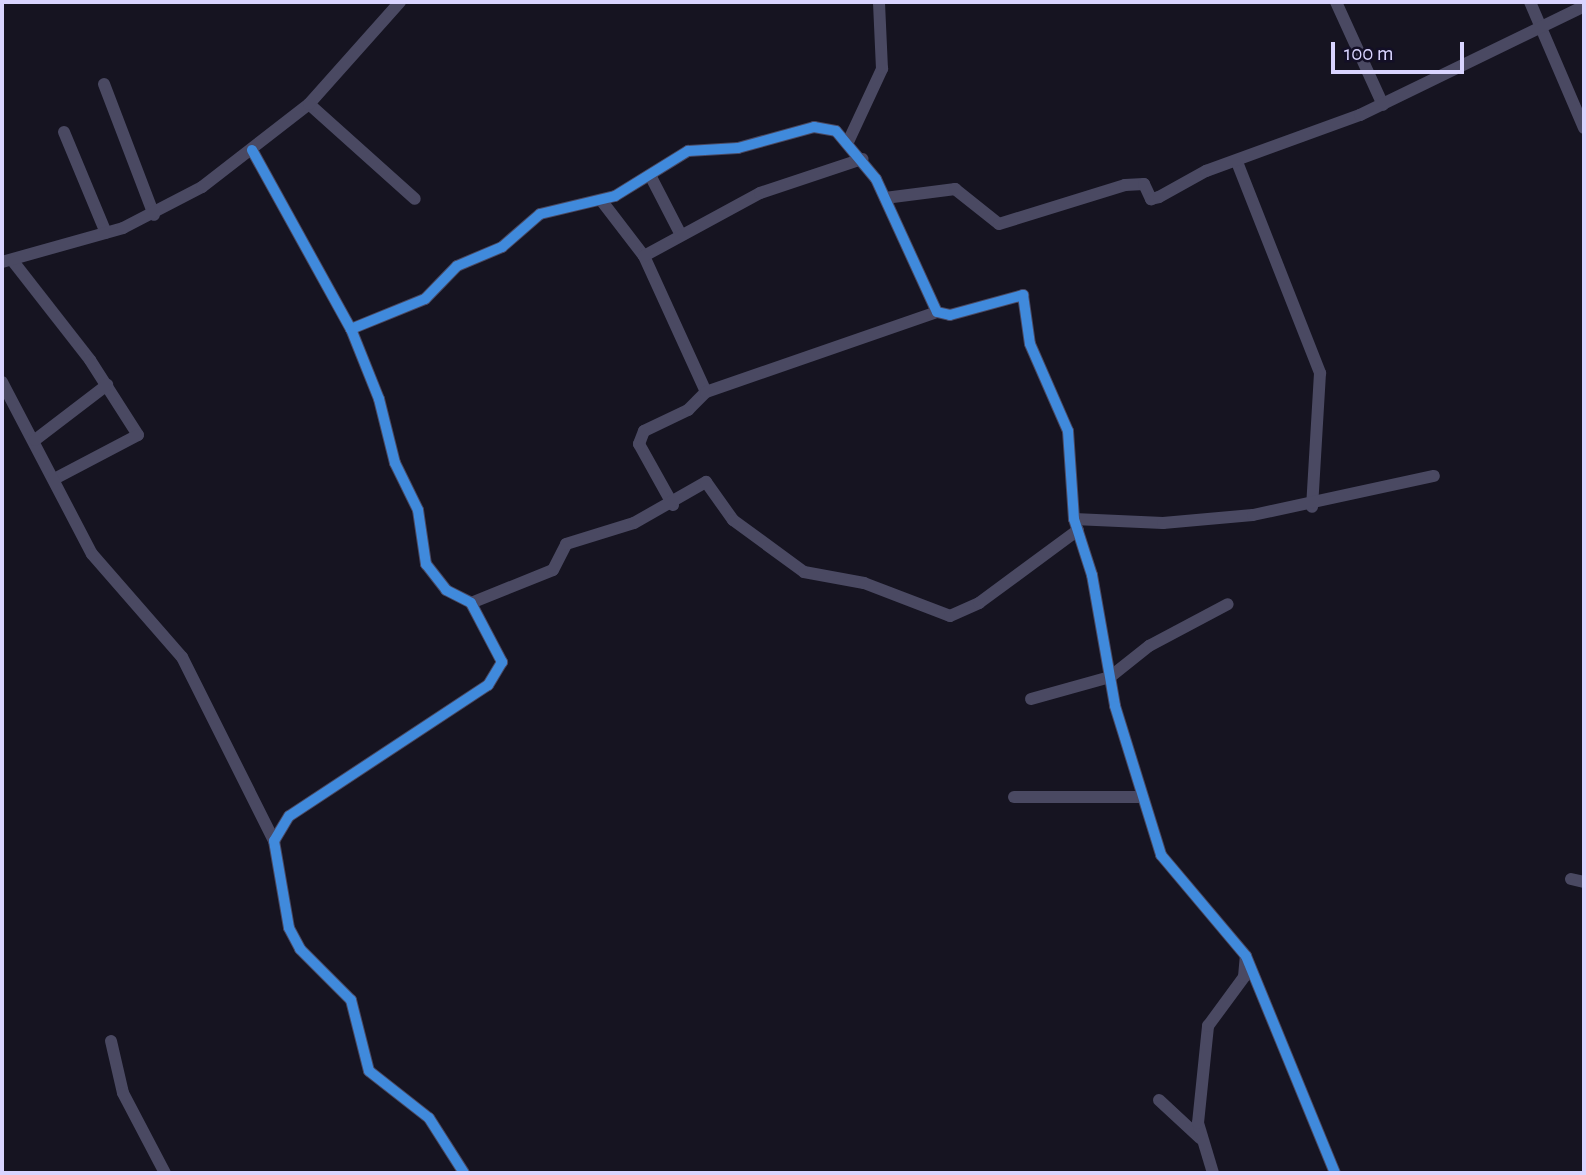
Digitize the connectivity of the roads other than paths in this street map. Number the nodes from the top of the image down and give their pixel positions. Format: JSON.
{"nodes":[{"id":1,"x":400,"y":2,"type":"edge"},
{"id":2,"x":880,"y":2,"type":"edge"},
{"id":3,"x":1336,"y":2,"type":"edge"},
{"id":4,"x":1530,"y":2,"type":"edge"},
{"id":5,"x":1584,"y":6,"type":"edge"},
{"id":6,"x":1542,"y":26,"type":"junction"},
{"id":7,"x":104,"y":84,"type":"dead end"},
{"id":8,"x":309,"y":104,"type":"junction"},
{"id":9,"x":1382,"y":105,"type":"junction"},
{"id":10,"x":1584,"y":128,"type":"edge"},
{"id":11,"x":65,"y":132,"type":"dead end"},
{"id":12,"x":848,"y":142,"type":"junction"},
{"id":13,"x":252,"y":150,"type":"junction"},
{"id":14,"x":862,"y":159,"type":"junction"},
{"id":15,"x":1237,"y":163,"type":"junction"},
{"id":16,"x":651,"y":177,"type":"junction"},
{"id":17,"x":884,"y":198,"type":"junction"},
{"id":18,"x":415,"y":199,"type":"dead end"},
{"id":19,"x":600,"y":200,"type":"junction"},
{"id":20,"x":154,"y":215,"type":"junction"},
{"id":21,"x":106,"y":233,"type":"junction"},
{"id":22,"x":681,"y":235,"type":"junction"},
{"id":23,"x":644,"y":256,"type":"junction"},
{"id":24,"x":7,"y":261,"type":"edge"},
{"id":25,"x":936,"y":312,"type":"junction"},
{"id":26,"x":351,"y":329,"type":"junction"},
{"id":27,"x":2,"y":382,"type":"edge"},
{"id":28,"x":107,"y":385,"type":"junction"},
{"id":29,"x":706,"y":392,"type":"junction"},
{"id":30,"x":35,"y":440,"type":"junction"},
{"id":31,"x":1434,"y":476,"type":"dead end"},
{"id":32,"x":56,"y":478,"type":"junction"},
{"id":33,"x":673,"y":505,"type":"junction"},
{"id":34,"x":1312,"y":507,"type":"junction"},
{"id":35,"x":1076,"y":525,"type":"junction"},
{"id":36,"x":471,"y":603,"type":"junction"},
{"id":37,"x":1228,"y":604,"type":"dead end"},
{"id":38,"x":1110,"y":677,"type":"junction"},
{"id":39,"x":1031,"y":699,"type":"dead end"},
{"id":40,"x":1014,"y":797,"type":"dead end"},
{"id":41,"x":1142,"y":797,"type":"junction"},
{"id":42,"x":275,"y":841,"type":"junction"},
{"id":43,"x":1571,"y":879,"type":"dead end"},
{"id":44,"x":1584,"y":882,"type":"edge"},
{"id":45,"x":1246,"y":956,"type":"junction"},
{"id":46,"x":111,"y":1041,"type":"dead end"},
{"id":47,"x":1159,"y":1100,"type":"dead end"},
{"id":48,"x":1200,"y":1138,"type":"junction"},
{"id":49,"x":166,"y":1173,"type":"edge"},
{"id":50,"x":464,"y":1173,"type":"edge"},
{"id":51,"x":1213,"y":1173,"type":"edge"},
{"id":52,"x":1335,"y":1173,"type":"edge"}],
"edges":[{"from":1,"to":8,"type":"street"},
{"from":2,"to":12,"type":"street"},
{"from":3,"to":9,"type":"street"},
{"from":4,"to":6,"type":"street"},
{"from":5,"to":6,"type":"street"},
{"from":6,"to":9,"type":"street"},
{"from":6,"to":10,"type":"street"},
{"from":7,"to":20,"type":"street"},
{"from":8,"to":13,"type":"street"},
{"from":8,"to":18,"type":"street"},
{"from":9,"to":15,"type":"street"},
{"from":11,"to":21,"type":"street"},
{"from":12,"to":14,"type":"street"},
{"from":12,"to":16,"type":"street"},
{"from":13,"to":20,"type":"street"},
{"from":13,"to":26,"type":"street"},
{"from":14,"to":17,"type":"street"},
{"from":14,"to":22,"type":"street"},
{"from":15,"to":17,"type":"street"},
{"from":15,"to":34,"type":"street"},
{"from":16,"to":19,"type":"street"},
{"from":16,"to":22,"type":"street"},
{"from":17,"to":25,"type":"street"},
{"from":19,"to":23,"type":"street"},
{"from":19,"to":26,"type":"street"},
{"from":20,"to":21,"type":"street"},
{"from":21,"to":24,"type":"street"},
{"from":22,"to":23,"type":"street"},
{"from":23,"to":29,"type":"street"},
{"from":24,"to":28,"type":"street"},
{"from":25,"to":29,"type":"street"},
{"from":25,"to":35,"type":"street"},
{"from":26,"to":36,"type":"street"},
{"from":27,"to":30,"type":"street"},
{"from":28,"to":30,"type":"street"},
{"from":28,"to":32,"type":"street"},
{"from":29,"to":33,"type":"street"},
{"from":30,"to":32,"type":"street"},
{"from":31,"to":34,"type":"street"},
{"from":32,"to":42,"type":"street"},
{"from":33,"to":35,"type":"street"},
{"from":33,"to":36,"type":"street"},
{"from":34,"to":35,"type":"street"},
{"from":35,"to":38,"type":"street"},
{"from":36,"to":42,"type":"street"},
{"from":37,"to":38,"type":"street"},
{"from":38,"to":39,"type":"street"},
{"from":38,"to":41,"type":"street"},
{"from":40,"to":41,"type":"street"},
{"from":41,"to":45,"type":"street"},
{"from":42,"to":50,"type":"street"},
{"from":43,"to":44,"type":"street"},
{"from":45,"to":48,"type":"street"},
{"from":45,"to":52,"type":"street"},
{"from":46,"to":49,"type":"street"},
{"from":47,"to":48,"type":"street"},
{"from":48,"to":51,"type":"street"}]}
